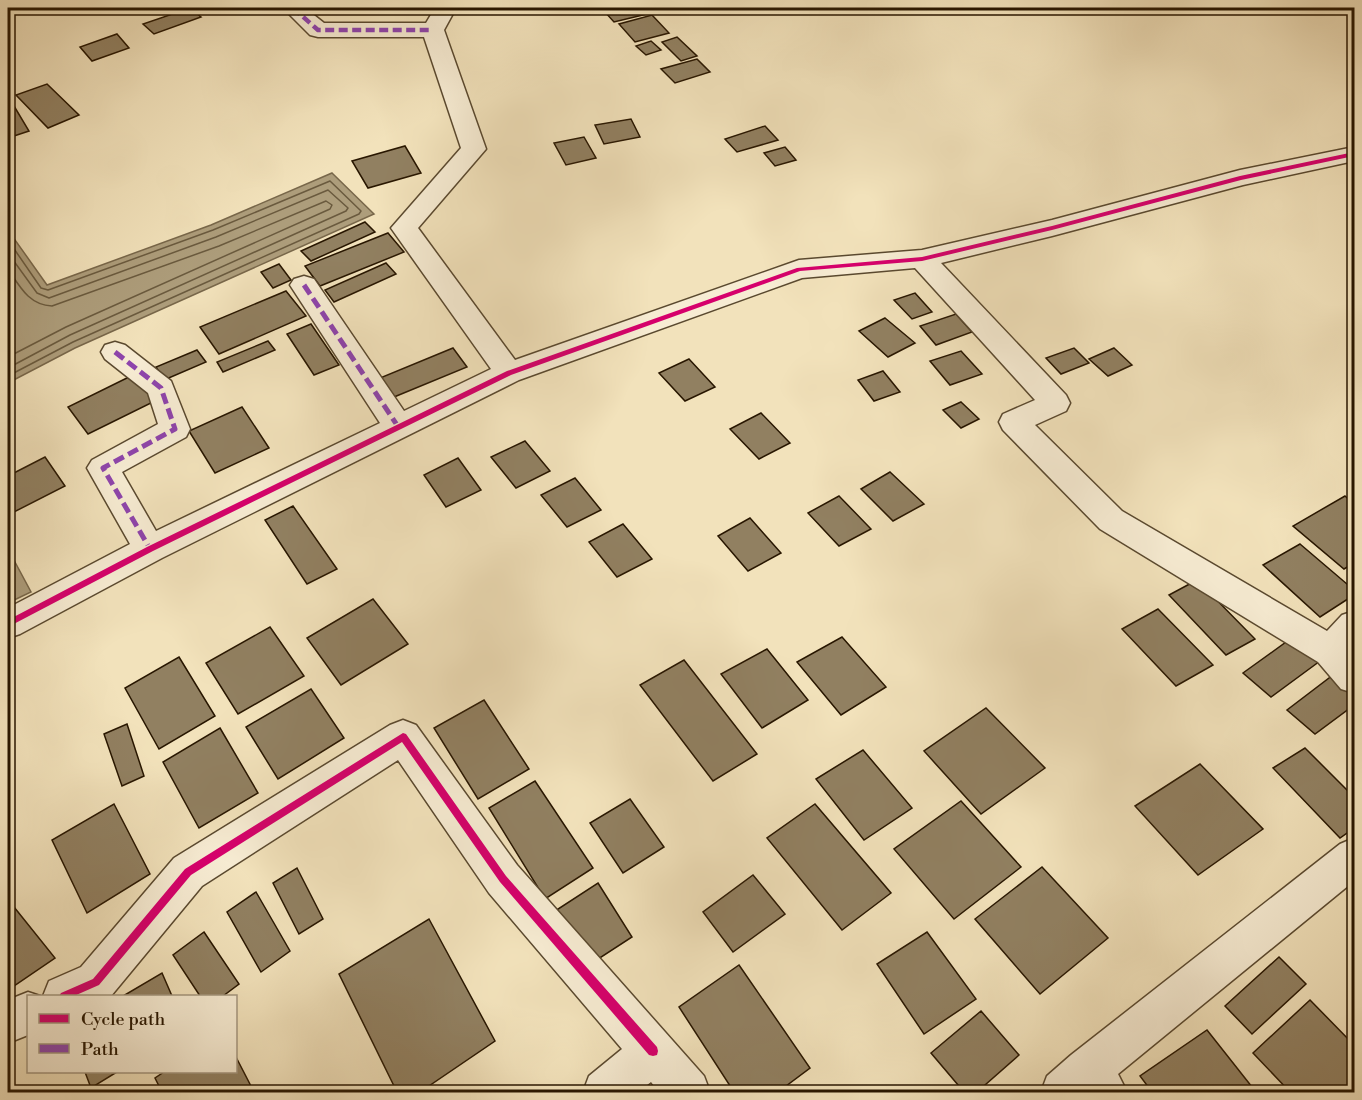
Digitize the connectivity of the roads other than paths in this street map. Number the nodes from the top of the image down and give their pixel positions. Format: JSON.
{"nodes":[{"id":1,"x":293,"y":8,"type":"edge"},
{"id":2,"x":439,"y":19,"type":"edge"},
{"id":3,"x":1354,"y":154,"type":"edge"},
{"id":4,"x":922,"y":259,"type":"junction"},
{"id":5,"x":304,"y":285,"type":"dead end"},
{"id":6,"x":115,"y":352,"type":"dead end"},
{"id":7,"x":509,"y":373,"type":"junction"},
{"id":8,"x":399,"y":428,"type":"junction"},
{"id":9,"x":150,"y":549,"type":"junction"},
{"id":10,"x":8,"y":624,"type":"edge"},
{"id":11,"x":1354,"y":625,"type":"edge"},
{"id":12,"x":1330,"y":651,"type":"junction"},
{"id":13,"x":1354,"y":678,"type":"edge"},
{"id":14,"x":1354,"y":857,"type":"edge"},
{"id":15,"x":66,"y":995,"type":"edge"},
{"id":16,"x":27,"y":1013,"type":"edge"},
{"id":17,"x":8,"y":1022,"type":"edge"},
{"id":18,"x":653,"y":1051,"type":"junction"},
{"id":19,"x":1085,"y":1085,"type":"edge"},
{"id":20,"x":604,"y":1092,"type":"edge"},
{"id":21,"x":688,"y":1092,"type":"edge"}],
"edges":[{"from":1,"to":2,"type":"street"},
{"from":2,"to":7,"type":"street"},
{"from":3,"to":4,"type":"street"},
{"from":4,"to":7,"type":"street"},
{"from":4,"to":12,"type":"street"},
{"from":5,"to":8,"type":"street"},
{"from":6,"to":9,"type":"street"},
{"from":7,"to":8,"type":"street"},
{"from":8,"to":9,"type":"street"},
{"from":9,"to":10,"type":"street"},
{"from":11,"to":12,"type":"street"},
{"from":12,"to":13,"type":"street"},
{"from":14,"to":19,"type":"street"},
{"from":15,"to":18,"type":"street"},
{"from":16,"to":17,"type":"street"},
{"from":18,"to":20,"type":"street"},
{"from":18,"to":21,"type":"street"}]}
